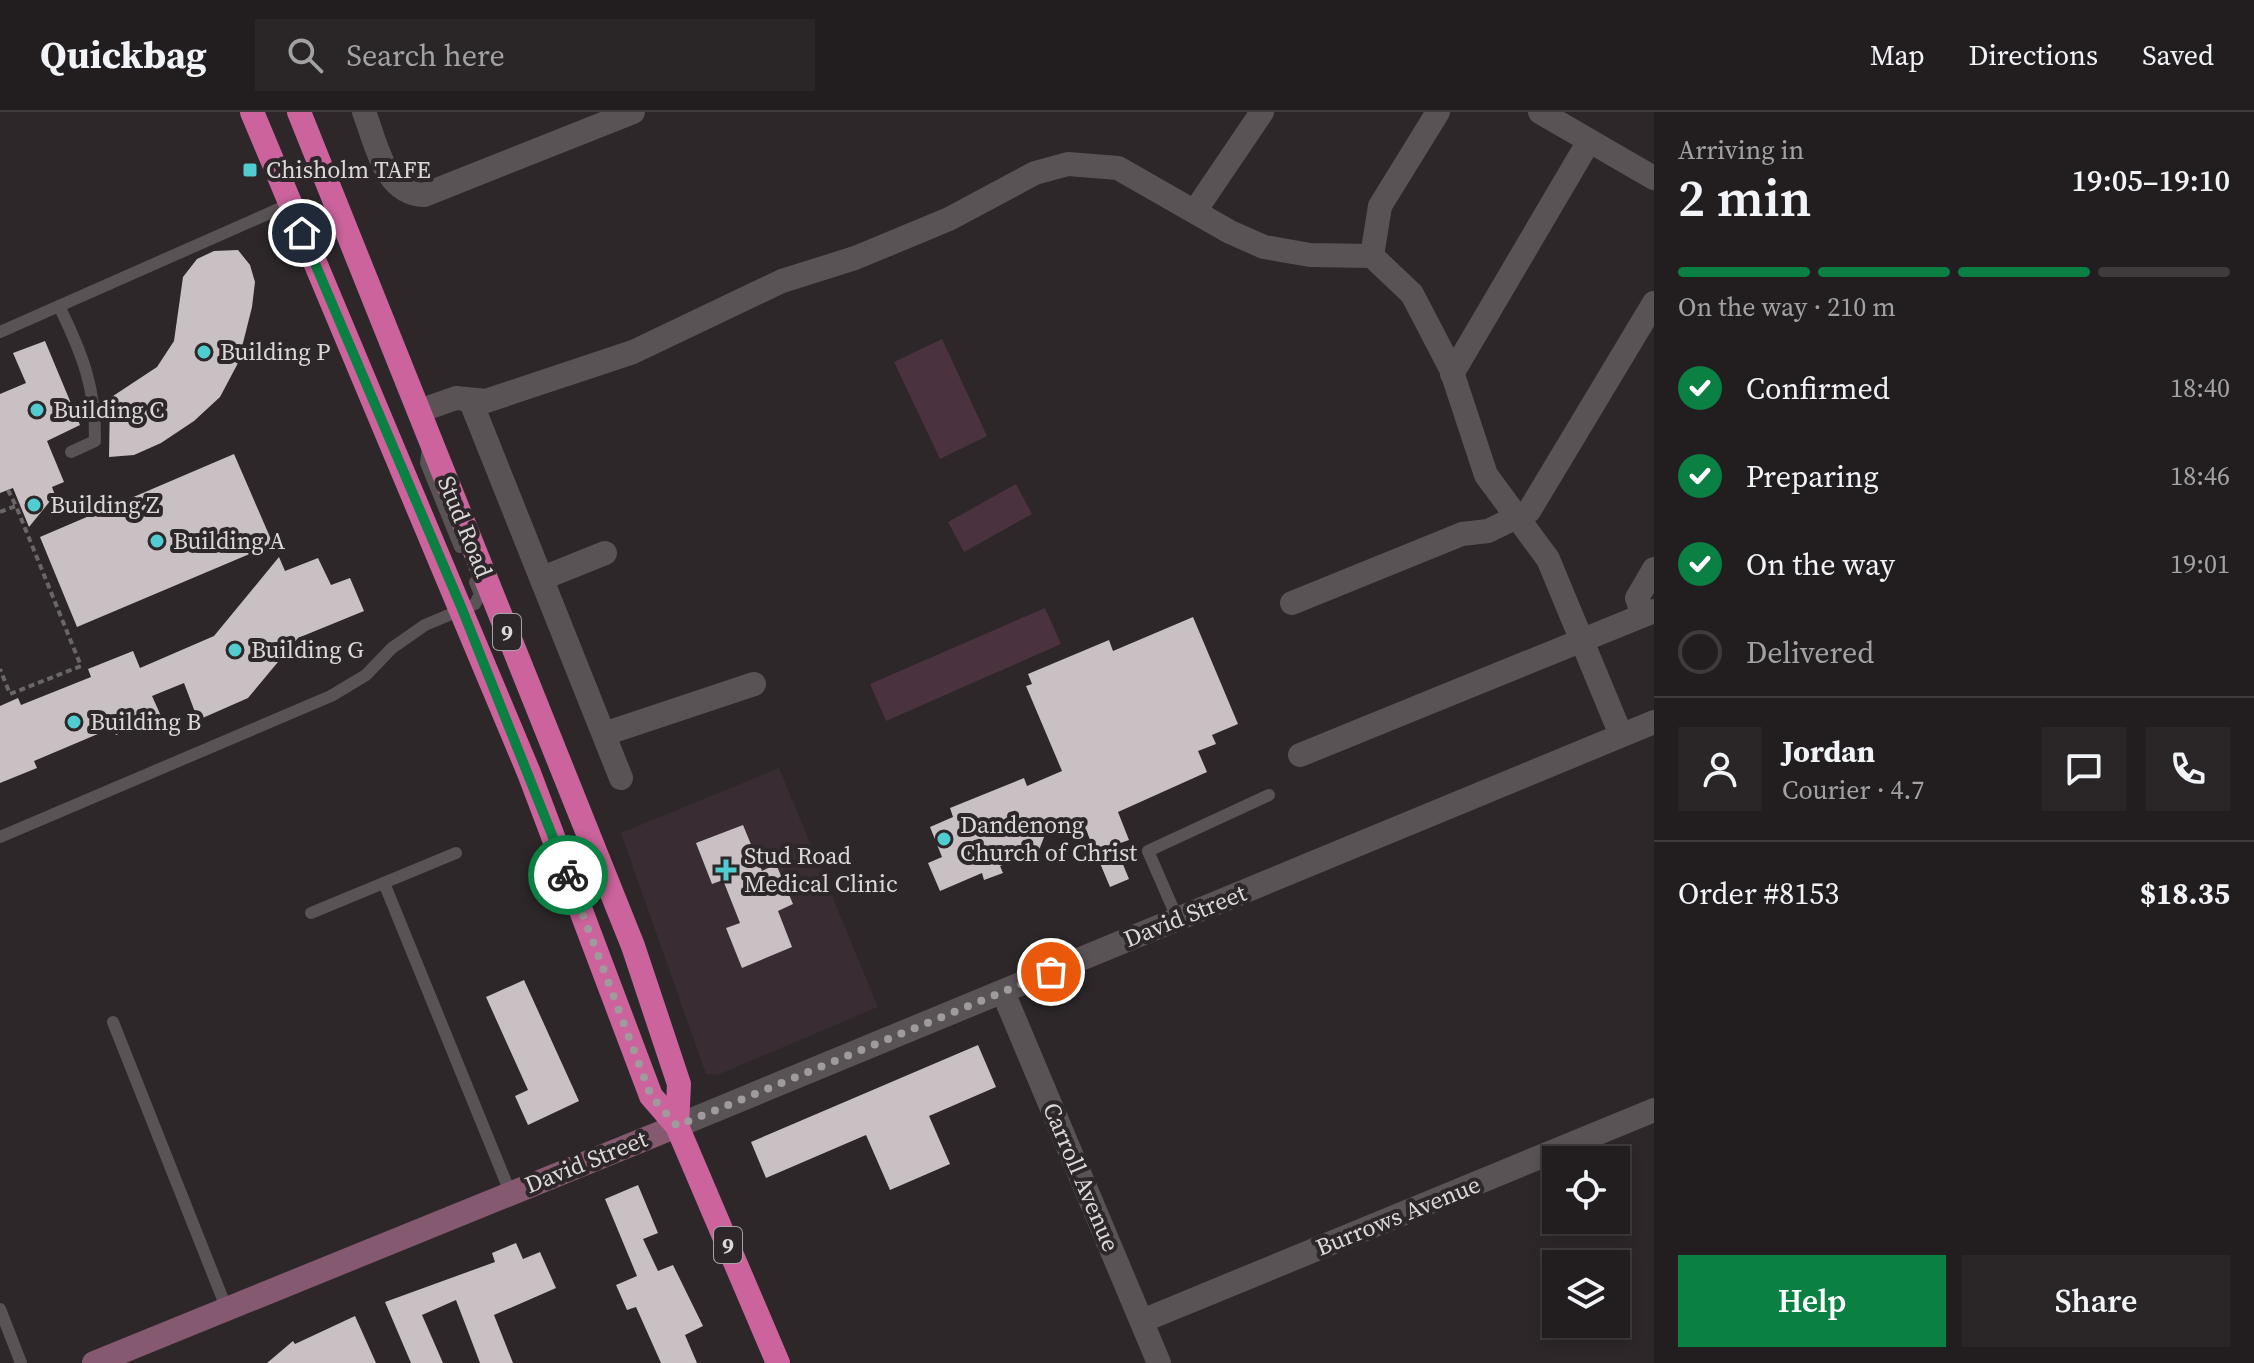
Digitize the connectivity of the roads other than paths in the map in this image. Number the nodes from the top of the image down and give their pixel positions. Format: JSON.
{"nodes":[{"id":1,"x":252,"y":112,"type":"edge"},
{"id":2,"x":299,"y":112,"type":"edge"},
{"id":3,"x":364,"y":112,"type":"edge"},
{"id":4,"x":633,"y":112,"type":"edge"},
{"id":5,"x":1262,"y":112,"type":"edge"},
{"id":6,"x":1438,"y":112,"type":"edge"},
{"id":7,"x":1540,"y":112,"type":"edge"},
{"id":8,"x":1589,"y":141,"type":"junction"},
{"id":9,"x":1654,"y":178,"type":"edge"},
{"id":10,"x":290,"y":204,"type":"junction"},
{"id":11,"x":1195,"y":211,"type":"junction"},
{"id":12,"x":1372,"y":256,"type":"junction"},
{"id":13,"x":1654,"y":303,"type":"edge"},
{"id":14,"x":59,"y":306,"type":"junction"},
{"id":15,"x":0,"y":332,"type":"edge"},
{"id":16,"x":1452,"y":374,"type":"junction"},
{"id":17,"x":471,"y":402,"type":"junction"},
{"id":18,"x":419,"y":411,"type":"junction"},
{"id":19,"x":429,"y":437,"type":"junction"},
{"id":20,"x":71,"y":452,"type":"dead end"},
{"id":21,"x":1517,"y":517,"type":"junction"},
{"id":22,"x":605,"y":553,"type":"dead end"},
{"id":23,"x":1654,"y":569,"type":"edge"},
{"id":24,"x":543,"y":578,"type":"junction"},
{"id":25,"x":1292,"y":603,"type":"dead end"},
{"id":26,"x":462,"y":609,"type":"junction"},
{"id":27,"x":1648,"y":613,"type":"edge"},
{"id":28,"x":1581,"y":640,"type":"junction"},
{"id":29,"x":754,"y":684,"type":"dead end"},
{"id":30,"x":1654,"y":722,"type":"edge"},
{"id":31,"x":604,"y":734,"type":"junction"},
{"id":32,"x":1621,"y":735,"type":"junction"},
{"id":33,"x":1300,"y":755,"type":"dead end"},
{"id":34,"x":621,"y":778,"type":"dead end"},
{"id":35,"x":1269,"y":795,"type":"dead end"},
{"id":36,"x":0,"y":837,"type":"edge"},
{"id":37,"x":456,"y":853,"type":"dead end"},
{"id":38,"x":384,"y":883,"type":"junction"},
{"id":39,"x":311,"y":913,"type":"dead end"},
{"id":40,"x":1178,"y":920,"type":"junction"},
{"id":41,"x":1003,"y":992,"type":"junction"},
{"id":42,"x":113,"y":1022,"type":"dead end"},
{"id":43,"x":1654,"y":1110,"type":"edge"},
{"id":44,"x":677,"y":1126,"type":"junction"},
{"id":45,"x":510,"y":1192,"type":"junction"},
{"id":46,"x":226,"y":1307,"type":"junction"},
{"id":47,"x":0,"y":1309,"type":"edge"},
{"id":48,"x":1142,"y":1321,"type":"junction"},
{"id":49,"x":21,"y":1363,"type":"edge"},
{"id":50,"x":94,"y":1363,"type":"edge"},
{"id":51,"x":778,"y":1363,"type":"edge"},
{"id":52,"x":1159,"y":1363,"type":"edge"}],
"edges":[{"from":1,"to":10,"type":"highway","name":"Stud Road","number":"9"},
{"from":2,"to":18,"type":"highway","name":"Stud Road","number":"9"},
{"from":3,"to":4,"type":"street"},
{"from":5,"to":11,"type":"street"},
{"from":6,"to":12,"type":"street"},
{"from":7,"to":8,"type":"street"},
{"from":8,"to":9,"type":"street"},
{"from":8,"to":16,"type":"street"},
{"from":10,"to":14,"type":"lane"},
{"from":10,"to":26,"type":"highway","name":"Stud Road","number":"9"},
{"from":11,"to":12,"type":"street"},
{"from":11,"to":17,"type":"street"},
{"from":12,"to":16,"type":"street"},
{"from":13,"to":21,"type":"street"},
{"from":14,"to":15,"type":"lane"},
{"from":14,"to":20,"type":"lane"},
{"from":16,"to":21,"type":"street"},
{"from":17,"to":18,"type":"street"},
{"from":17,"to":24,"type":"street"},
{"from":18,"to":19,"type":"highway","name":"Stud Road","number":"9"},
{"from":19,"to":26,"type":"lane"},
{"from":19,"to":44,"type":"highway","name":"Stud Road","number":"9"},
{"from":21,"to":25,"type":"street"},
{"from":21,"to":28,"type":"street"},
{"from":22,"to":24,"type":"street"},
{"from":23,"to":27,"type":"street"},
{"from":24,"to":31,"type":"street"},
{"from":26,"to":36,"type":"lane"},
{"from":26,"to":44,"type":"highway","name":"Stud Road","number":"9"},
{"from":27,"to":28,"type":"street"},
{"from":28,"to":32,"type":"street"},
{"from":28,"to":33,"type":"street"},
{"from":29,"to":31,"type":"street"},
{"from":30,"to":32,"type":"street","name":"David Street"},
{"from":31,"to":34,"type":"street"},
{"from":32,"to":40,"type":"street","name":"David Street"},
{"from":35,"to":40,"type":"lane"},
{"from":37,"to":38,"type":"lane"},
{"from":38,"to":39,"type":"lane"},
{"from":38,"to":45,"type":"lane"},
{"from":40,"to":41,"type":"street","name":"David Street"},
{"from":41,"to":44,"type":"street","name":"David Street"},
{"from":41,"to":48,"type":"street","name":"Carroll Avenue"},
{"from":42,"to":46,"type":"lane"},
{"from":43,"to":48,"type":"street","name":"Burrows Avenue"},
{"from":44,"to":45,"type":"main road","name":"David Street"},
{"from":44,"to":51,"type":"highway","name":"Stud Road","number":"9"},
{"from":45,"to":46,"type":"main road","name":"David Street"},
{"from":46,"to":50,"type":"main road","name":"David Street"},
{"from":47,"to":49,"type":"lane"},
{"from":48,"to":52,"type":"street","name":"Carroll Avenue"}]}
